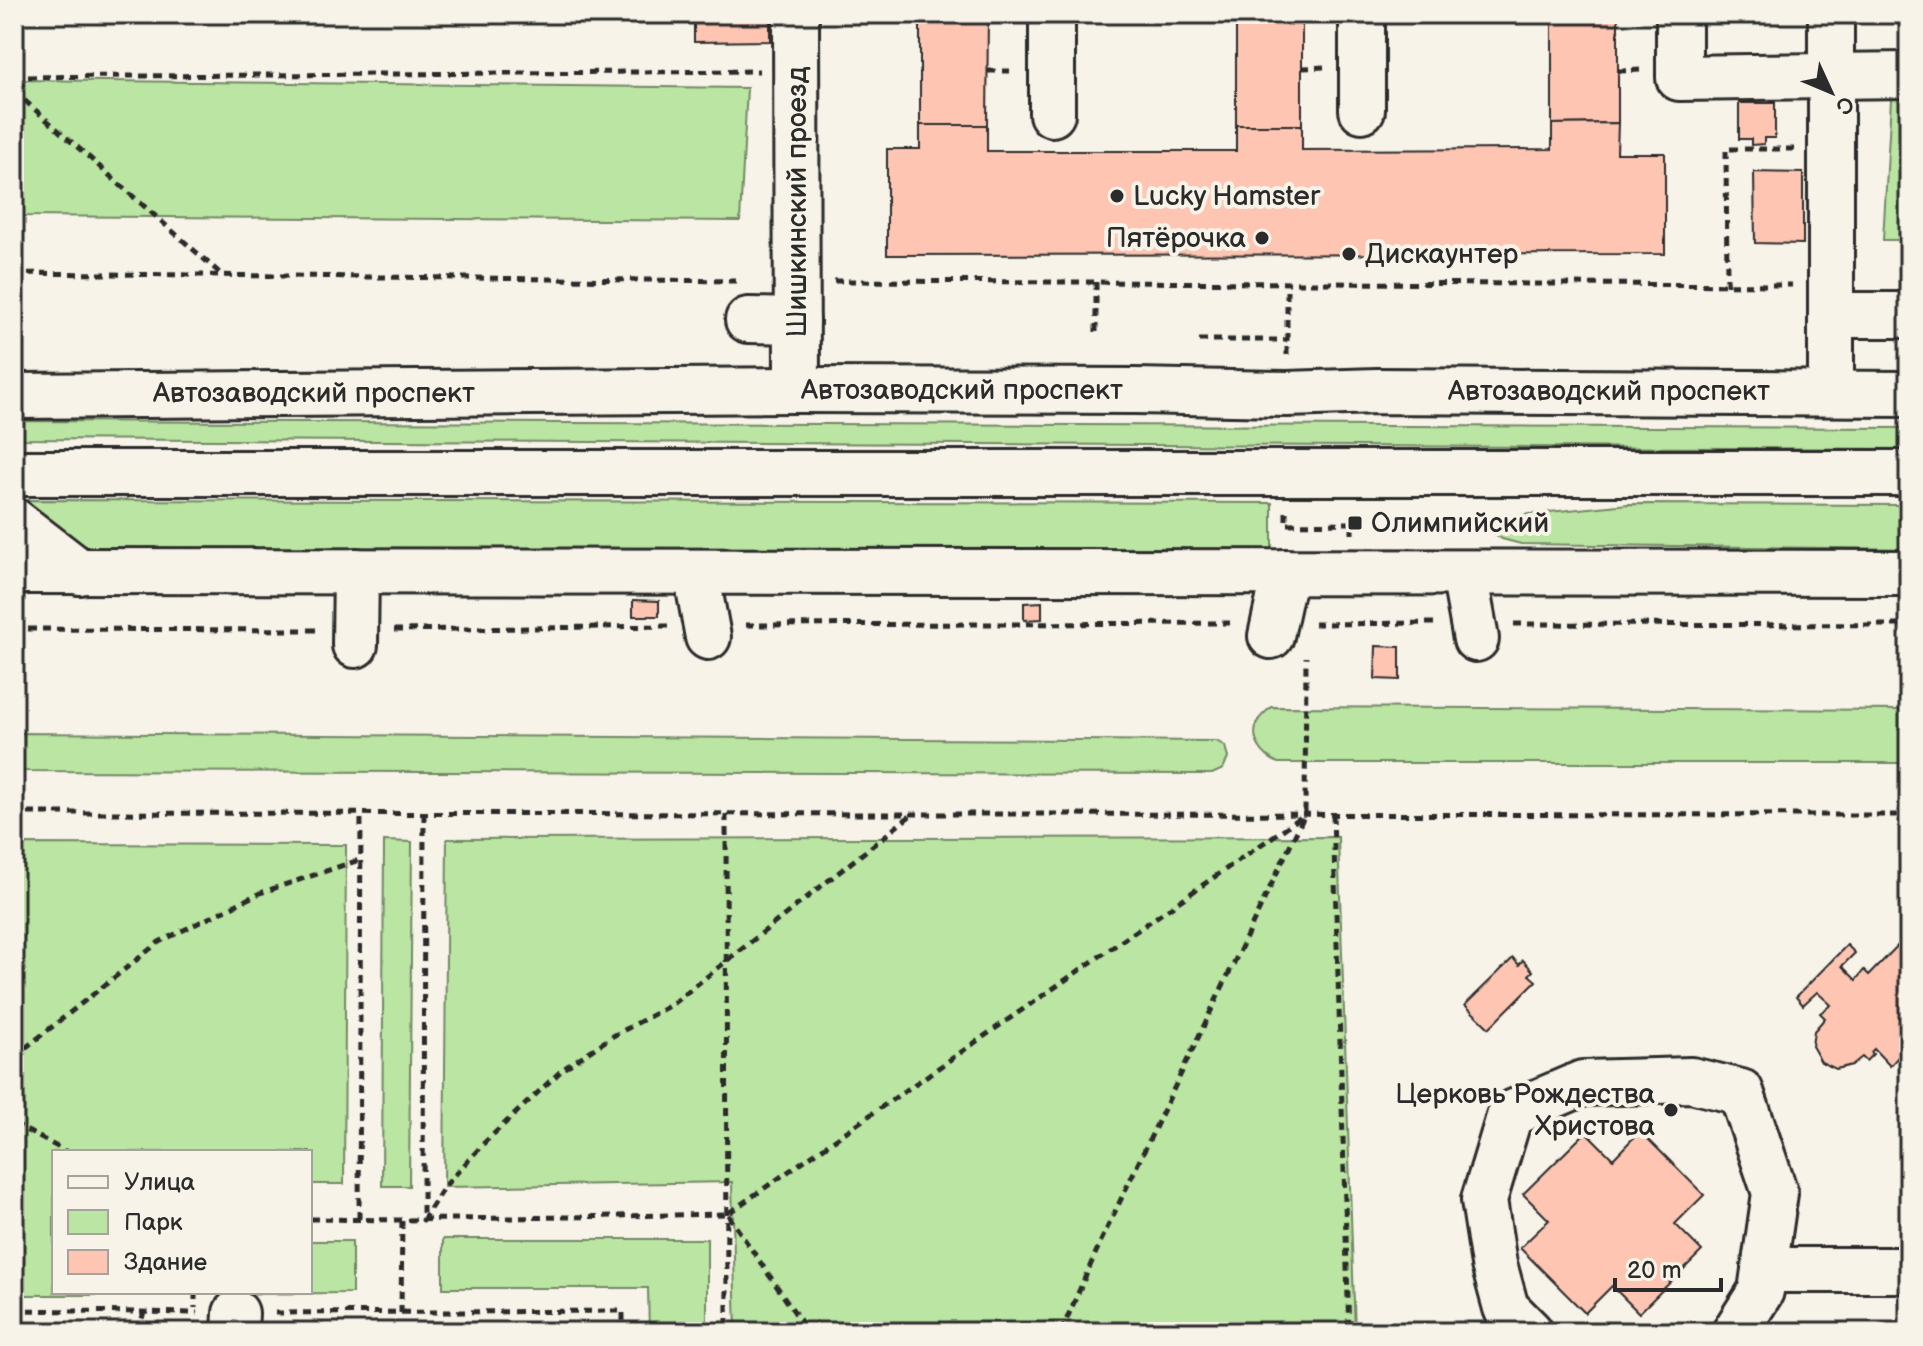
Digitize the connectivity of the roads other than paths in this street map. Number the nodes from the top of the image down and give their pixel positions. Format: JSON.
{"nodes":[{"id":1,"x":796,"y":14,"type":"edge"},
{"id":2,"x":1052,"y":14,"type":"edge"},
{"id":3,"x":1362,"y":14,"type":"edge"},
{"id":4,"x":1679,"y":14,"type":"edge"},
{"id":5,"x":1831,"y":14,"type":"edge"},
{"id":6,"x":1909,"y":75,"type":"edge"},
{"id":7,"x":1831,"y":77,"type":"junction"},
{"id":8,"x":1362,"y":110,"type":"dead end"},
{"id":9,"x":1052,"y":114,"type":"dead end"},
{"id":10,"x":1831,"y":300,"type":"junction"},
{"id":11,"x":801,"y":304,"type":"junction"},
{"id":12,"x":1909,"y":315,"type":"edge"},
{"id":13,"x":748,"y":320,"type":"dead end"},
{"id":14,"x":797,"y":390,"type":"junction"},
{"id":15,"x":1831,"y":392,"type":"junction"},
{"id":16,"x":1909,"y":394,"type":"edge"},
{"id":17,"x":14,"y":396,"type":"edge"},
{"id":18,"x":14,"y":473,"type":"edge"},
{"id":19,"x":1909,"y":473,"type":"edge"},
{"id":20,"x":14,"y":521,"type":"edge"},
{"id":21,"x":14,"y":571,"type":"edge"},
{"id":22,"x":356,"y":571,"type":"junction"},
{"id":23,"x":80,"y":572,"type":"junction"},
{"id":24,"x":696,"y":572,"type":"junction"},
{"id":25,"x":1285,"y":572,"type":"junction"},
{"id":26,"x":1464,"y":573,"type":"junction"},
{"id":27,"x":1909,"y":573,"type":"edge"},
{"id":28,"x":707,"y":631,"type":"road end"},
{"id":29,"x":1475,"y":631,"type":"road end"},
{"id":30,"x":355,"y":638,"type":"road end"},
{"id":31,"x":1283,"y":638,"type":"road end"},
{"id":32,"x":1764,"y":1270,"type":"junction"},
{"id":33,"x":1909,"y":1270,"type":"edge"},
{"id":34,"x":1530,"y":1332,"type":"edge"},
{"id":35,"x":1735,"y":1332,"type":"edge"}],
"edges":[{"from":1,"to":11,"type":"street","name":"Шишкинский проезд"},
{"from":2,"to":9,"type":"street"},
{"from":3,"to":8,"type":"street"},
{"from":4,"to":7,"type":"street"},
{"from":5,"to":7,"type":"street"},
{"from":6,"to":7,"type":"street"},
{"from":7,"to":10,"type":"street"},
{"from":10,"to":12,"type":"street"},
{"from":10,"to":15,"type":"street"},
{"from":11,"to":13,"type":"street"},
{"from":11,"to":14,"type":"street","name":"Шишкинский проезд"},
{"from":14,"to":15,"type":"street","name":"Автозаводский проспект"},
{"from":14,"to":17,"type":"street","name":"Автозаводский проспект"},
{"from":15,"to":16,"type":"street","name":"Автозаводский проспект"},
{"from":18,"to":19,"type":"street"},
{"from":20,"to":23,"type":"street"},
{"from":21,"to":23,"type":"street"},
{"from":22,"to":23,"type":"street"},
{"from":22,"to":24,"type":"street"},
{"from":22,"to":30,"type":"street"},
{"from":24,"to":25,"type":"street"},
{"from":24,"to":28,"type":"street"},
{"from":25,"to":26,"type":"street"},
{"from":25,"to":31,"type":"street"},
{"from":26,"to":27,"type":"street"},
{"from":26,"to":29,"type":"street"},
{"from":32,"to":33,"type":"street"},
{"from":32,"to":34,"type":"street"},
{"from":32,"to":35,"type":"street"}]}
